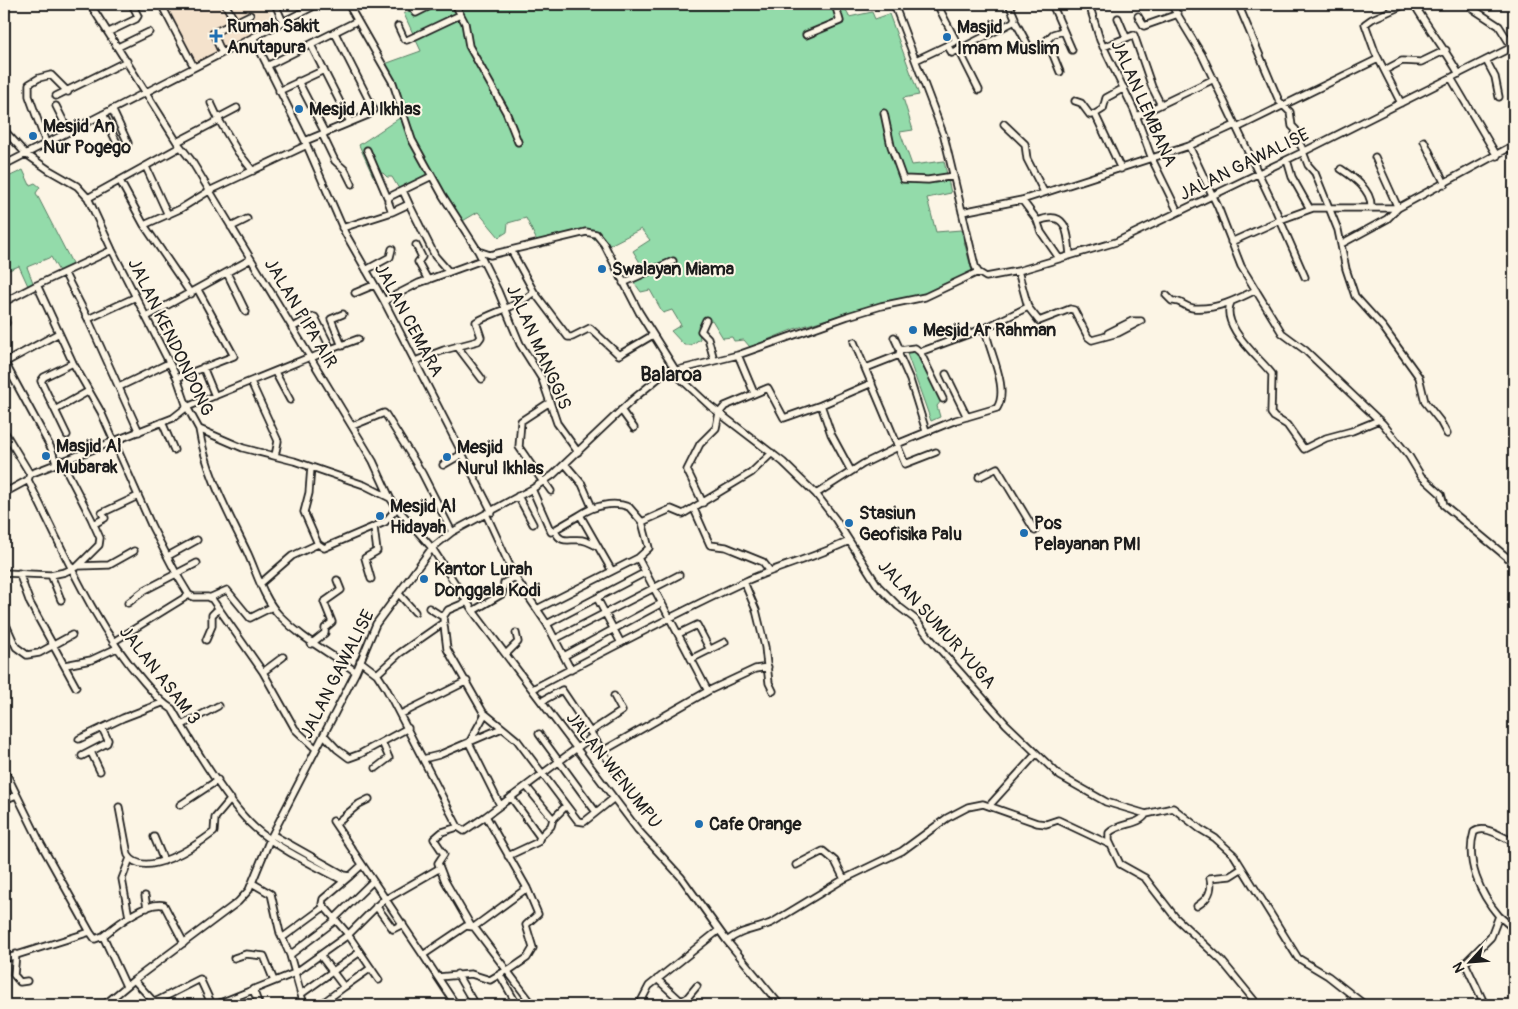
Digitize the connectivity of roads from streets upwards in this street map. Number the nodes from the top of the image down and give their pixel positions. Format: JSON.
{"nodes":[{"id":1,"x":90,"y":4,"type":"edge"},
{"id":2,"x":132,"y":4,"type":"edge"},
{"id":3,"x":161,"y":4,"type":"edge"},
{"id":4,"x":227,"y":4,"type":"edge"},
{"id":5,"x":275,"y":4,"type":"edge"},
{"id":6,"x":318,"y":4,"type":"edge"},
{"id":7,"x":348,"y":4,"type":"edge"},
{"id":8,"x":409,"y":4,"type":"edge"},
{"id":9,"x":434,"y":4,"type":"edge"},
{"id":10,"x":455,"y":4,"type":"edge"},
{"id":11,"x":835,"y":4,"type":"edge"},
{"id":12,"x":894,"y":4,"type":"edge"},
{"id":13,"x":937,"y":4,"type":"edge"},
{"id":14,"x":1009,"y":4,"type":"edge"},
{"id":15,"x":1052,"y":4,"type":"edge"},
{"id":16,"x":1089,"y":4,"type":"edge"},
{"id":17,"x":1171,"y":4,"type":"edge"},
{"id":18,"x":1238,"y":4,"type":"edge"},
{"id":19,"x":1406,"y":4,"type":"edge"},
{"id":20,"x":1414,"y":4,"type":"edge"},
{"id":21,"x":1470,"y":4,"type":"edge"},
{"id":22,"x":460,"y":14,"type":"junction"},
{"id":23,"x":1178,"y":14,"type":"junction"},
{"id":24,"x":250,"y":15,"type":"dead end"},
{"id":25,"x":1138,"y":16,"type":"dead end"},
{"id":26,"x":1118,"y":18,"type":"dead end"},
{"id":27,"x":236,"y":21,"type":"junction"},
{"id":28,"x":357,"y":21,"type":"junction"},
{"id":29,"x":1015,"y":21,"type":"junction"},
{"id":30,"x":283,"y":22,"type":"junction"},
{"id":31,"x":398,"y":26,"type":"dead end"},
{"id":32,"x":1064,"y":31,"type":"junction"},
{"id":33,"x":109,"y":32,"type":"junction"},
{"id":34,"x":149,"y":32,"type":"dead end"},
{"id":35,"x":335,"y":32,"type":"junction"},
{"id":36,"x":806,"y":35,"type":"dead end"},
{"id":37,"x":254,"y":37,"type":"junction"},
{"id":38,"x":1126,"y":37,"type":"junction"},
{"id":39,"x":311,"y":44,"type":"junction"},
{"id":40,"x":948,"y":45,"type":"junction"},
{"id":41,"x":1028,"y":45,"type":"dead end"},
{"id":42,"x":118,"y":47,"type":"junction"},
{"id":43,"x":1103,"y":47,"type":"junction"},
{"id":44,"x":1513,"y":47,"type":"edge"},
{"id":45,"x":959,"y":50,"type":"junction"},
{"id":46,"x":1072,"y":50,"type":"dead end"},
{"id":47,"x":1446,"y":50,"type":"junction"},
{"id":48,"x":222,"y":54,"type":"junction"},
{"id":49,"x":1378,"y":59,"type":"junction"},
{"id":50,"x":916,"y":60,"type":"junction"},
{"id":51,"x":1486,"y":60,"type":"junction"},
{"id":52,"x":127,"y":61,"type":"junction"},
{"id":53,"x":267,"y":66,"type":"junction"},
{"id":54,"x":194,"y":68,"type":"junction"},
{"id":55,"x":324,"y":70,"type":"junction"},
{"id":56,"x":1385,"y":70,"type":"junction"},
{"id":57,"x":1060,"y":72,"type":"dead end"},
{"id":58,"x":1459,"y":74,"type":"junction"},
{"id":59,"x":1451,"y":78,"type":"junction"},
{"id":60,"x":1214,"y":79,"type":"junction"},
{"id":61,"x":298,"y":81,"type":"junction"},
{"id":62,"x":1124,"y":88,"type":"junction"},
{"id":63,"x":979,"y":90,"type":"dead end"},
{"id":64,"x":279,"y":91,"type":"junction"},
{"id":65,"x":68,"y":92,"type":"junction"},
{"id":66,"x":145,"y":93,"type":"junction"},
{"id":67,"x":56,"y":96,"type":"dead end"},
{"id":68,"x":1499,"y":97,"type":"dead end"},
{"id":69,"x":1075,"y":101,"type":"dead end"},
{"id":70,"x":1401,"y":103,"type":"junction"},
{"id":71,"x":211,"y":104,"type":"dead end"},
{"id":72,"x":1160,"y":104,"type":"junction"},
{"id":73,"x":56,"y":106,"type":"dead end"},
{"id":74,"x":1284,"y":106,"type":"junction"},
{"id":75,"x":237,"y":108,"type":"dead end"},
{"id":76,"x":112,"y":109,"type":"junction"},
{"id":77,"x":884,"y":113,"type":"dead end"},
{"id":78,"x":103,"y":114,"type":"junction"},
{"id":79,"x":1095,"y":114,"type":"junction"},
{"id":80,"x":1136,"y":116,"type":"junction"},
{"id":81,"x":219,"y":119,"type":"junction"},
{"id":82,"x":350,"y":122,"type":"junction"},
{"id":83,"x":1004,"y":124,"type":"dead end"},
{"id":84,"x":1236,"y":126,"type":"junction"},
{"id":85,"x":4,"y":130,"type":"edge"},
{"id":86,"x":68,"y":132,"type":"junction"},
{"id":87,"x":323,"y":133,"type":"junction"},
{"id":88,"x":1424,"y":141,"type":"dead end"},
{"id":89,"x":518,"y":142,"type":"dead end"},
{"id":90,"x":46,"y":143,"type":"junction"},
{"id":91,"x":128,"y":143,"type":"dead end"},
{"id":92,"x":306,"y":143,"type":"junction"},
{"id":93,"x":178,"y":145,"type":"junction"},
{"id":94,"x":1514,"y":145,"type":"edge"},
{"id":95,"x":1189,"y":146,"type":"junction"},
{"id":96,"x":119,"y":147,"type":"dead end"},
{"id":97,"x":367,"y":150,"type":"dead end"},
{"id":98,"x":1303,"y":152,"type":"junction"},
{"id":99,"x":26,"y":154,"type":"junction"},
{"id":100,"x":1497,"y":156,"type":"junction"},
{"id":101,"x":1375,"y":157,"type":"dead end"},
{"id":102,"x":1152,"y":159,"type":"junction"},
{"id":103,"x":1287,"y":160,"type":"junction"},
{"id":104,"x":4,"y":165,"type":"edge"},
{"id":105,"x":146,"y":167,"type":"junction"},
{"id":106,"x":1120,"y":168,"type":"junction"},
{"id":107,"x":1341,"y":168,"type":"dead end"},
{"id":108,"x":253,"y":171,"type":"junction"},
{"id":109,"x":1258,"y":174,"type":"junction"},
{"id":110,"x":432,"y":176,"type":"junction"},
{"id":111,"x":954,"y":176,"type":"junction"},
{"id":112,"x":120,"y":181,"type":"junction"},
{"id":113,"x":352,"y":184,"type":"dead end"},
{"id":114,"x":1445,"y":184,"type":"junction"},
{"id":115,"x":210,"y":191,"type":"junction"},
{"id":116,"x":403,"y":191,"type":"junction"},
{"id":117,"x":1044,"y":192,"type":"junction"},
{"id":118,"x":1213,"y":196,"type":"junction"},
{"id":119,"x":88,"y":198,"type":"junction"},
{"id":120,"x":388,"y":199,"type":"junction"},
{"id":121,"x":1022,"y":200,"type":"junction"},
{"id":122,"x":409,"y":204,"type":"junction"},
{"id":123,"x":1329,"y":206,"type":"junction"},
{"id":124,"x":1371,"y":207,"type":"junction"},
{"id":125,"x":1398,"y":208,"type":"junction"},
{"id":126,"x":1310,"y":209,"type":"junction"},
{"id":127,"x":392,"y":212,"type":"junction"},
{"id":128,"x":962,"y":212,"type":"junction"},
{"id":129,"x":1178,"y":212,"type":"junction"},
{"id":130,"x":168,"y":215,"type":"junction"},
{"id":131,"x":247,"y":219,"type":"dead end"},
{"id":132,"x":1280,"y":220,"type":"junction"},
{"id":133,"x":1038,"y":221,"type":"junction"},
{"id":134,"x":144,"y":226,"type":"junction"},
{"id":135,"x":230,"y":227,"type":"junction"},
{"id":136,"x":342,"y":228,"type":"junction"},
{"id":137,"x":1231,"y":242,"type":"junction"},
{"id":138,"x":1341,"y":244,"type":"junction"},
{"id":139,"x":416,"y":245,"type":"dead end"},
{"id":140,"x":112,"y":250,"type":"junction"},
{"id":141,"x":392,"y":250,"type":"dead end"},
{"id":142,"x":511,"y":250,"type":"junction"},
{"id":143,"x":478,"y":251,"type":"junction"},
{"id":144,"x":1070,"y":255,"type":"junction"},
{"id":145,"x":1059,"y":258,"type":"junction"},
{"id":146,"x":251,"y":259,"type":"junction"},
{"id":147,"x":482,"y":260,"type":"junction"},
{"id":148,"x":673,"y":261,"type":"dead end"},
{"id":149,"x":366,"y":270,"type":"junction"},
{"id":150,"x":448,"y":272,"type":"junction"},
{"id":151,"x":978,"y":272,"type":"junction"},
{"id":152,"x":1018,"y":272,"type":"junction"},
{"id":153,"x":227,"y":273,"type":"junction"},
{"id":154,"x":65,"y":274,"type":"junction"},
{"id":155,"x":1304,"y":277,"type":"dead end"},
{"id":156,"x":428,"y":280,"type":"junction"},
{"id":157,"x":623,"y":283,"type":"junction"},
{"id":158,"x":37,"y":285,"type":"junction"},
{"id":159,"x":374,"y":285,"type":"junction"},
{"id":160,"x":198,"y":290,"type":"junction"},
{"id":161,"x":1256,"y":290,"type":"junction"},
{"id":162,"x":534,"y":292,"type":"junction"},
{"id":163,"x":354,"y":293,"type":"dead end"},
{"id":164,"x":190,"y":294,"type":"junction"},
{"id":165,"x":1166,"y":295,"type":"dead end"},
{"id":166,"x":136,"y":297,"type":"junction"},
{"id":167,"x":384,"y":301,"type":"junction"},
{"id":168,"x":4,"y":302,"type":"edge"},
{"id":169,"x":1231,"y":302,"type":"junction"},
{"id":170,"x":1028,"y":307,"type":"junction"},
{"id":171,"x":505,"y":308,"type":"junction"},
{"id":172,"x":246,"y":312,"type":"dead end"},
{"id":173,"x":344,"y":314,"type":"dead end"},
{"id":174,"x":146,"y":317,"type":"junction"},
{"id":175,"x":88,"y":319,"type":"junction"},
{"id":176,"x":706,"y":320,"type":"dead end"},
{"id":177,"x":292,"y":328,"type":"junction"},
{"id":178,"x":985,"y":328,"type":"junction"},
{"id":179,"x":59,"y":333,"type":"junction"},
{"id":180,"x":652,"y":335,"type":"junction"},
{"id":181,"x":1106,"y":335,"type":"junction"},
{"id":182,"x":894,"y":337,"type":"dead end"},
{"id":183,"x":358,"y":339,"type":"dead end"},
{"id":184,"x":854,"y":342,"type":"dead end"},
{"id":185,"x":342,"y":346,"type":"junction"},
{"id":186,"x":457,"y":346,"type":"junction"},
{"id":187,"x":331,"y":349,"type":"junction"},
{"id":188,"x":900,"y":352,"type":"junction"},
{"id":189,"x":920,"y":352,"type":"junction"},
{"id":190,"x":738,"y":355,"type":"junction"},
{"id":191,"x":311,"y":357,"type":"junction"},
{"id":192,"x":714,"y":360,"type":"junction"},
{"id":193,"x":415,"y":361,"type":"junction"},
{"id":194,"x":4,"y":362,"type":"edge"},
{"id":195,"x":74,"y":363,"type":"junction"},
{"id":196,"x":169,"y":363,"type":"junction"},
{"id":197,"x":203,"y":367,"type":"junction"},
{"id":198,"x":866,"y":368,"type":"junction"},
{"id":199,"x":674,"y":371,"type":"junction"},
{"id":200,"x":276,"y":372,"type":"junction"},
{"id":201,"x":946,"y":374,"type":"dead end"},
{"id":202,"x":177,"y":378,"type":"junction"},
{"id":203,"x":482,"y":379,"type":"dead end"},
{"id":204,"x":251,"y":382,"type":"junction"},
{"id":205,"x":949,"y":382,"type":"junction"},
{"id":206,"x":872,"y":383,"type":"junction"},
{"id":207,"x":119,"y":387,"type":"junction"},
{"id":208,"x":937,"y":387,"type":"junction"},
{"id":209,"x":89,"y":392,"type":"junction"},
{"id":210,"x":754,"y":393,"type":"junction"},
{"id":211,"x":215,"y":396,"type":"junction"},
{"id":212,"x":943,"y":399,"type":"dead end"},
{"id":213,"x":290,"y":400,"type":"dead end"},
{"id":214,"x":550,"y":402,"type":"junction"},
{"id":215,"x":821,"y":405,"type":"junction"},
{"id":216,"x":187,"y":407,"type":"junction"},
{"id":217,"x":55,"y":410,"type":"junction"},
{"id":218,"x":621,"y":410,"type":"junction"},
{"id":219,"x":719,"y":413,"type":"junction"},
{"id":220,"x":967,"y":417,"type":"junction"},
{"id":221,"x":1379,"y":420,"type":"junction"},
{"id":222,"x":162,"y":422,"type":"junction"},
{"id":223,"x":352,"y":426,"type":"junction"},
{"id":224,"x":634,"y":428,"type":"dead end"},
{"id":225,"x":199,"y":429,"type":"junction"},
{"id":226,"x":4,"y":431,"type":"edge"},
{"id":227,"x":926,"y":431,"type":"junction"},
{"id":228,"x":139,"y":432,"type":"junction"},
{"id":229,"x":66,"y":434,"type":"dead end"},
{"id":230,"x":1447,"y":434,"type":"dead end"},
{"id":231,"x":114,"y":443,"type":"junction"},
{"id":232,"x":897,"y":445,"type":"junction"},
{"id":233,"x":174,"y":450,"type":"dead end"},
{"id":234,"x":578,"y":452,"type":"junction"},
{"id":235,"x":936,"y":452,"type":"dead end"},
{"id":236,"x":772,"y":453,"type":"junction"},
{"id":237,"x":462,"y":454,"type":"junction"},
{"id":238,"x":275,"y":456,"type":"junction"},
{"id":239,"x":58,"y":461,"type":"junction"},
{"id":240,"x":564,"y":464,"type":"junction"},
{"id":241,"x":443,"y":465,"type":"dead end"},
{"id":242,"x":311,"y":467,"type":"junction"},
{"id":243,"x":851,"y":471,"type":"junction"},
{"id":244,"x":29,"y":477,"type":"junction"},
{"id":245,"x":978,"y":477,"type":"dead end"},
{"id":246,"x":544,"y":481,"type":"junction"},
{"id":247,"x":532,"y":489,"type":"junction"},
{"id":248,"x":551,"y":491,"type":"dead end"},
{"id":249,"x":4,"y":492,"type":"edge"},
{"id":250,"x":816,"y":494,"type":"junction"},
{"id":251,"x":138,"y":496,"type":"junction"},
{"id":252,"x":518,"y":496,"type":"junction"},
{"id":253,"x":390,"y":498,"type":"junction"},
{"id":254,"x":703,"y":503,"type":"junction"},
{"id":255,"x":592,"y":507,"type":"junction"},
{"id":256,"x":397,"y":508,"type":"junction"},
{"id":257,"x":694,"y":509,"type":"junction"},
{"id":258,"x":489,"y":513,"type":"junction"},
{"id":259,"x":580,"y":515,"type":"junction"},
{"id":260,"x":642,"y":522,"type":"junction"},
{"id":261,"x":94,"y":524,"type":"junction"},
{"id":262,"x":533,"y":524,"type":"dead end"},
{"id":263,"x":374,"y":528,"type":"junction"},
{"id":264,"x":555,"y":531,"type":"junction"},
{"id":265,"x":1035,"y":531,"type":"dead end"},
{"id":266,"x":452,"y":532,"type":"junction"},
{"id":267,"x":197,"y":540,"type":"dead end"},
{"id":268,"x":849,"y":541,"type":"junction"},
{"id":269,"x":318,"y":544,"type":"junction"},
{"id":270,"x":597,"y":546,"type":"junction"},
{"id":271,"x":432,"y":548,"type":"junction"},
{"id":272,"x":134,"y":552,"type":"dead end"},
{"id":273,"x":168,"y":556,"type":"junction"},
{"id":274,"x":638,"y":558,"type":"junction"},
{"id":275,"x":197,"y":563,"type":"dead end"},
{"id":276,"x":1514,"y":563,"type":"edge"},
{"id":277,"x":76,"y":568,"type":"junction"},
{"id":278,"x":770,"y":570,"type":"junction"},
{"id":279,"x":612,"y":571,"type":"junction"},
{"id":280,"x":646,"y":572,"type":"junction"},
{"id":281,"x":4,"y":573,"type":"edge"},
{"id":282,"x":19,"y":573,"type":"junction"},
{"id":283,"x":51,"y":575,"type":"junction"},
{"id":284,"x":177,"y":575,"type":"junction"},
{"id":285,"x":679,"y":575,"type":"dead end"},
{"id":286,"x":514,"y":577,"type":"junction"},
{"id":287,"x":371,"y":579,"type":"dead end"},
{"id":288,"x":336,"y":580,"type":"dead end"},
{"id":289,"x":744,"y":582,"type":"junction"},
{"id":290,"x":261,"y":583,"type":"junction"},
{"id":291,"x":654,"y":587,"type":"junction"},
{"id":292,"x":189,"y":594,"type":"junction"},
{"id":293,"x":399,"y":594,"type":"junction"},
{"id":294,"x":209,"y":598,"type":"junction"},
{"id":295,"x":596,"y":598,"type":"junction"},
{"id":296,"x":61,"y":600,"type":"dead end"},
{"id":297,"x":467,"y":602,"type":"junction"},
{"id":298,"x":128,"y":603,"type":"dead end"},
{"id":299,"x":662,"y":603,"type":"junction"},
{"id":300,"x":272,"y":607,"type":"junction"},
{"id":301,"x":429,"y":608,"type":"dead end"},
{"id":302,"x":218,"y":610,"type":"junction"},
{"id":303,"x":537,"y":610,"type":"junction"},
{"id":304,"x":474,"y":611,"type":"junction"},
{"id":305,"x":415,"y":612,"type":"dead end"},
{"id":306,"x":605,"y":613,"type":"junction"},
{"id":307,"x":670,"y":619,"type":"junction"},
{"id":308,"x":4,"y":620,"type":"edge"},
{"id":309,"x":443,"y":620,"type":"junction"},
{"id":310,"x":547,"y":624,"type":"junction"},
{"id":311,"x":613,"y":628,"type":"junction"},
{"id":312,"x":516,"y":633,"type":"dead end"},
{"id":313,"x":678,"y":634,"type":"junction"},
{"id":314,"x":72,"y":635,"type":"dead end"},
{"id":315,"x":555,"y":639,"type":"junction"},
{"id":316,"x":206,"y":640,"type":"dead end"},
{"id":317,"x":113,"y":642,"type":"junction"},
{"id":318,"x":725,"y":642,"type":"dead end"},
{"id":319,"x":622,"y":643,"type":"junction"},
{"id":320,"x":311,"y":644,"type":"junction"},
{"id":321,"x":54,"y":645,"type":"junction"},
{"id":322,"x":117,"y":648,"type":"junction"},
{"id":323,"x":710,"y":650,"type":"junction"},
{"id":324,"x":506,"y":654,"type":"junction"},
{"id":325,"x":564,"y":656,"type":"junction"},
{"id":326,"x":284,"y":657,"type":"dead end"},
{"id":327,"x":691,"y":659,"type":"junction"},
{"id":328,"x":360,"y":661,"type":"junction"},
{"id":329,"x":65,"y":665,"type":"junction"},
{"id":330,"x":768,"y":667,"type":"junction"},
{"id":331,"x":571,"y":670,"type":"junction"},
{"id":332,"x":263,"y":672,"type":"junction"},
{"id":333,"x":356,"y":672,"type":"junction"},
{"id":334,"x":377,"y":674,"type":"junction"},
{"id":335,"x":467,"y":681,"type":"junction"},
{"id":336,"x":76,"y":687,"type":"dead end"},
{"id":337,"x":533,"y":689,"type":"junction"},
{"id":338,"x":708,"y":691,"type":"junction"},
{"id":339,"x":773,"y":691,"type":"dead end"},
{"id":340,"x":614,"y":696,"type":"dead end"},
{"id":341,"x":542,"y":701,"type":"junction"},
{"id":342,"x":162,"y":703,"type":"junction"},
{"id":343,"x":218,"y":706,"type":"dead end"},
{"id":344,"x":401,"y":714,"type":"junction"},
{"id":345,"x":485,"y":714,"type":"junction"},
{"id":346,"x":182,"y":725,"type":"junction"},
{"id":347,"x":102,"y":728,"type":"junction"},
{"id":348,"x":408,"y":728,"type":"junction"},
{"id":349,"x":502,"y":728,"type":"junction"},
{"id":350,"x":539,"y":734,"type":"dead end"},
{"id":351,"x":591,"y":734,"type":"junction"},
{"id":352,"x":324,"y":735,"type":"junction"},
{"id":353,"x":79,"y":739,"type":"dead end"},
{"id":354,"x":382,"y":742,"type":"junction"},
{"id":355,"x":468,"y":743,"type":"junction"},
{"id":356,"x":576,"y":747,"type":"junction"},
{"id":357,"x":316,"y":749,"type":"junction"},
{"id":358,"x":603,"y":751,"type":"junction"},
{"id":359,"x":91,"y":752,"type":"junction"},
{"id":360,"x":1036,"y":754,"type":"junction"},
{"id":361,"x":82,"y":756,"type":"dead end"},
{"id":362,"x":423,"y":759,"type":"junction"},
{"id":363,"x":558,"y":761,"type":"junction"},
{"id":364,"x":376,"y":768,"type":"dead end"},
{"id":365,"x":4,"y":769,"type":"edge"},
{"id":366,"x":100,"y":771,"type":"dead end"},
{"id":367,"x":542,"y":774,"type":"junction"},
{"id":368,"x":619,"y":777,"type":"dead end"},
{"id":369,"x":218,"y":780,"type":"junction"},
{"id":370,"x":526,"y":786,"type":"junction"},
{"id":371,"x":16,"y":795,"type":"junction"},
{"id":372,"x":511,"y":797,"type":"junction"},
{"id":373,"x":614,"y":798,"type":"junction"},
{"id":374,"x":231,"y":799,"type":"junction"},
{"id":375,"x":369,"y":799,"type":"dead end"},
{"id":376,"x":4,"y":800,"type":"edge"},
{"id":377,"x":180,"y":805,"type":"dead end"},
{"id":378,"x":500,"y":805,"type":"junction"},
{"id":379,"x":566,"y":806,"type":"junction"},
{"id":380,"x":989,"y":806,"type":"junction"},
{"id":381,"x":119,"y":807,"type":"dead end"},
{"id":382,"x":596,"y":812,"type":"junction"},
{"id":383,"x":1146,"y":814,"type":"junction"},
{"id":384,"x":486,"y":816,"type":"junction"},
{"id":385,"x":553,"y":819,"type":"junction"},
{"id":386,"x":458,"y":827,"type":"junction"},
{"id":387,"x":154,"y":837,"type":"dead end"},
{"id":388,"x":272,"y":837,"type":"junction"},
{"id":389,"x":540,"y":837,"type":"junction"},
{"id":390,"x":1514,"y":842,"type":"edge"},
{"id":391,"x":1110,"y":845,"type":"junction"},
{"id":392,"x":508,"y":856,"type":"junction"},
{"id":393,"x":130,"y":858,"type":"junction"},
{"id":394,"x":164,"y":861,"type":"junction"},
{"id":395,"x":362,"y":865,"type":"junction"},
{"id":396,"x":796,"y":865,"type":"dead end"},
{"id":397,"x":440,"y":868,"type":"junction"},
{"id":398,"x":1241,"y":869,"type":"junction"},
{"id":399,"x":350,"y":876,"type":"junction"},
{"id":400,"x":844,"y":879,"type":"junction"},
{"id":401,"x":344,"y":881,"type":"junction"},
{"id":402,"x":373,"y":881,"type":"junction"},
{"id":403,"x":252,"y":883,"type":"junction"},
{"id":404,"x":527,"y":888,"type":"junction"},
{"id":405,"x":145,"y":896,"type":"dead end"},
{"id":406,"x":387,"y":898,"type":"junction"},
{"id":407,"x":376,"y":906,"type":"junction"},
{"id":408,"x":1197,"y":906,"type":"dead end"},
{"id":409,"x":324,"y":907,"type":"junction"},
{"id":410,"x":147,"y":908,"type":"junction"},
{"id":411,"x":1499,"y":916,"type":"junction"},
{"id":412,"x":129,"y":917,"type":"junction"},
{"id":413,"x":335,"y":919,"type":"junction"},
{"id":414,"x":403,"y":924,"type":"junction"},
{"id":415,"x":472,"y":927,"type":"junction"},
{"id":416,"x":1514,"y":929,"type":"edge"},
{"id":417,"x":718,"y":930,"type":"junction"},
{"id":418,"x":90,"y":932,"type":"junction"},
{"id":419,"x":348,"y":935,"type":"junction"},
{"id":420,"x":103,"y":936,"type":"junction"},
{"id":421,"x":282,"y":938,"type":"junction"},
{"id":422,"x":727,"y":941,"type":"junction"},
{"id":423,"x":184,"y":943,"type":"junction"},
{"id":424,"x":360,"y":952,"type":"junction"},
{"id":425,"x":16,"y":954,"type":"junction"},
{"id":426,"x":290,"y":955,"type":"junction"},
{"id":427,"x":320,"y":955,"type":"junction"},
{"id":428,"x":423,"y":955,"type":"junction"},
{"id":429,"x":234,"y":958,"type":"dead end"},
{"id":430,"x":4,"y":959,"type":"edge"},
{"id":431,"x":371,"y":968,"type":"junction"},
{"id":432,"x":332,"y":971,"type":"junction"},
{"id":433,"x":507,"y":971,"type":"junction"},
{"id":434,"x":295,"y":973,"type":"junction"},
{"id":435,"x":457,"y":974,"type":"junction"},
{"id":436,"x":500,"y":975,"type":"junction"},
{"id":437,"x":438,"y":977,"type":"junction"},
{"id":438,"x":657,"y":979,"type":"junction"},
{"id":439,"x":134,"y":980,"type":"junction"},
{"id":440,"x":380,"y":980,"type":"dead end"},
{"id":441,"x":27,"y":981,"type":"dead end"},
{"id":442,"x":274,"y":981,"type":"junction"},
{"id":443,"x":126,"y":986,"type":"junction"},
{"id":444,"x":697,"y":986,"type":"dead end"},
{"id":445,"x":344,"y":987,"type":"junction"},
{"id":446,"x":253,"y":989,"type":"junction"},
{"id":447,"x":522,"y":993,"type":"junction"},
{"id":448,"x":301,"y":994,"type":"junction"},
{"id":449,"x":156,"y":1004,"type":"edge"},
{"id":450,"x":515,"y":1004,"type":"edge"},
{"id":451,"x":529,"y":1004,"type":"edge"},
{"id":452,"x":104,"y":1005,"type":"edge"},
{"id":453,"x":214,"y":1005,"type":"edge"},
{"id":454,"x":259,"y":1005,"type":"edge"},
{"id":455,"x":304,"y":1005,"type":"edge"},
{"id":456,"x":320,"y":1005,"type":"edge"},
{"id":457,"x":456,"y":1005,"type":"edge"},
{"id":458,"x":475,"y":1005,"type":"edge"},
{"id":459,"x":638,"y":1005,"type":"edge"},
{"id":460,"x":780,"y":1005,"type":"edge"},
{"id":461,"x":1258,"y":1005,"type":"edge"},
{"id":462,"x":1365,"y":1005,"type":"edge"},
{"id":463,"x":1484,"y":1005,"type":"edge"}],
"edges":[{"from":1,"to":33,"type":"street","name":"JALAN PIPA AIR"},
{"from":2,"to":33,"type":"street"},
{"from":3,"to":54,"type":"street"},
{"from":4,"to":27,"type":"street"},
{"from":5,"to":30,"type":"street"},
{"from":6,"to":30,"type":"street"},
{"from":7,"to":28,"type":"street","name":"JALAN MANGGIS"},
{"from":8,"to":9,"type":"street"},
{"from":10,"to":22,"type":"street"},
{"from":11,"to":36,"type":"street"},
{"from":12,"to":50,"type":"street"},
{"from":13,"to":40,"type":"street"},
{"from":14,"to":29,"type":"street"},
{"from":15,"to":32,"type":"street"},
{"from":16,"to":43,"type":"street","name":"JALAN LEMBANA"},
{"from":17,"to":23,"type":"street"},
{"from":18,"to":74,"type":"street"},
{"from":19,"to":49,"type":"street"},
{"from":20,"to":47,"type":"street"},
{"from":21,"to":44,"type":"street"},
{"from":22,"to":31,"type":"street"},
{"from":22,"to":89,"type":"street"},
{"from":23,"to":25,"type":"street"},
{"from":23,"to":60,"type":"street"},
{"from":24,"to":27,"type":"street"},
{"from":26,"to":38,"type":"street"},
{"from":27,"to":48,"type":"street"},
{"from":28,"to":35,"type":"street"},
{"from":28,"to":110,"type":"street","name":"JALAN MANGGIS"},
{"from":29,"to":41,"type":"street"},
{"from":29,"to":45,"type":"street"},
{"from":30,"to":37,"type":"street"},
{"from":32,"to":46,"type":"street"},
{"from":32,"to":57,"type":"street"},
{"from":33,"to":42,"type":"street","name":"JALAN PIPA AIR"},
{"from":34,"to":42,"type":"street"},
{"from":35,"to":39,"type":"street"},
{"from":35,"to":82,"type":"street"},
{"from":37,"to":48,"type":"street"},
{"from":37,"to":53,"type":"street","name":"JALAN CEMARA"},
{"from":38,"to":43,"type":"street"},
{"from":38,"to":72,"type":"street"},
{"from":39,"to":53,"type":"street"},
{"from":39,"to":55,"type":"street"},
{"from":40,"to":45,"type":"street"},
{"from":40,"to":50,"type":"street"},
{"from":42,"to":52,"type":"street","name":"JALAN PIPA AIR"},
{"from":43,"to":62,"type":"street","name":"JALAN LEMBANA"},
{"from":44,"to":51,"type":"street","name":"JALAN GAWALISE"},
{"from":45,"to":63,"type":"street"},
{"from":47,"to":56,"type":"street"},
{"from":47,"to":58,"type":"street"},
{"from":48,"to":54,"type":"street"},
{"from":49,"to":56,"type":"street"},
{"from":49,"to":74,"type":"street"},
{"from":50,"to":111,"type":"street"},
{"from":51,"to":58,"type":"street","name":"JALAN GAWALISE"},
{"from":51,"to":68,"type":"street"},
{"from":52,"to":65,"type":"street"},
{"from":52,"to":66,"type":"street","name":"JALAN PIPA AIR"},
{"from":53,"to":64,"type":"street","name":"JALAN CEMARA"},
{"from":54,"to":66,"type":"street"},
{"from":55,"to":61,"type":"street"},
{"from":55,"to":82,"type":"street"},
{"from":56,"to":70,"type":"street"},
{"from":58,"to":59,"type":"street","name":"JALAN GAWALISE"},
{"from":59,"to":70,"type":"street","name":"JALAN GAWALISE"},
{"from":59,"to":100,"type":"street"},
{"from":60,"to":72,"type":"street"},
{"from":60,"to":84,"type":"street"},
{"from":61,"to":64,"type":"street"},
{"from":61,"to":87,"type":"street"},
{"from":62,"to":79,"type":"street"},
{"from":62,"to":80,"type":"street","name":"JALAN LEMBANA"},
{"from":64,"to":92,"type":"street","name":"JALAN CEMARA"},
{"from":65,"to":67,"type":"street"},
{"from":65,"to":90,"type":"street"},
{"from":66,"to":76,"type":"street"},
{"from":66,"to":93,"type":"street","name":"JALAN PIPA AIR"},
{"from":69,"to":79,"type":"street"},
{"from":70,"to":98,"type":"street","name":"JALAN GAWALISE"},
{"from":71,"to":81,"type":"street"},
{"from":72,"to":80,"type":"street"},
{"from":73,"to":86,"type":"street"},
{"from":74,"to":84,"type":"street"},
{"from":74,"to":98,"type":"street"},
{"from":75,"to":81,"type":"street"},
{"from":76,"to":78,"type":"street"},
{"from":76,"to":91,"type":"street"},
{"from":77,"to":111,"type":"street"},
{"from":78,"to":86,"type":"street"},
{"from":78,"to":96,"type":"street"},
{"from":79,"to":106,"type":"street"},
{"from":80,"to":102,"type":"street","name":"JALAN LEMBANA"},
{"from":81,"to":93,"type":"street"},
{"from":81,"to":108,"type":"street"},
{"from":82,"to":87,"type":"street"},
{"from":83,"to":117,"type":"street"},
{"from":84,"to":95,"type":"street"},
{"from":84,"to":109,"type":"street"},
{"from":85,"to":99,"type":"street","name":"JALAN KENDONDONG"},
{"from":86,"to":90,"type":"street"},
{"from":87,"to":92,"type":"street"},
{"from":87,"to":113,"type":"street"},
{"from":88,"to":114,"type":"street"},
{"from":90,"to":99,"type":"street"},
{"from":92,"to":108,"type":"street"},
{"from":92,"to":136,"type":"street","name":"JALAN CEMARA"},
{"from":93,"to":105,"type":"street"},
{"from":93,"to":115,"type":"street","name":"JALAN PIPA AIR"},
{"from":94,"to":100,"type":"street"},
{"from":95,"to":102,"type":"street"},
{"from":95,"to":118,"type":"street"},
{"from":97,"to":120,"type":"street"},
{"from":98,"to":103,"type":"street","name":"JALAN GAWALISE"},
{"from":98,"to":123,"type":"street"},
{"from":99,"to":104,"type":"street"},
{"from":99,"to":119,"type":"street","name":"JALAN KENDONDONG"},
{"from":100,"to":114,"type":"street"},
{"from":101,"to":125,"type":"street"},
{"from":102,"to":106,"type":"street"},
{"from":102,"to":129,"type":"street","name":"JALAN LEMBANA"},
{"from":103,"to":109,"type":"street","name":"JALAN GAWALISE"},
{"from":103,"to":126,"type":"street"},
{"from":105,"to":112,"type":"street"},
{"from":105,"to":130,"type":"street"},
{"from":106,"to":117,"type":"street"},
{"from":107,"to":124,"type":"street"},
{"from":108,"to":115,"type":"street"},
{"from":109,"to":118,"type":"street","name":"JALAN GAWALISE"},
{"from":109,"to":132,"type":"street"},
{"from":110,"to":116,"type":"street"},
{"from":110,"to":143,"type":"street","name":"JALAN MANGGIS"},
{"from":111,"to":128,"type":"street"},
{"from":112,"to":119,"type":"street"},
{"from":112,"to":134,"type":"street"},
{"from":114,"to":125,"type":"street"},
{"from":115,"to":130,"type":"street"},
{"from":115,"to":135,"type":"street","name":"JALAN PIPA AIR"},
{"from":116,"to":120,"type":"street"},
{"from":116,"to":122,"type":"street"},
{"from":117,"to":121,"type":"street"},
{"from":118,"to":129,"type":"street","name":"JALAN GAWALISE"},
{"from":118,"to":137,"type":"street"},
{"from":119,"to":140,"type":"street","name":"JALAN KENDONDONG"},
{"from":120,"to":127,"type":"street"},
{"from":121,"to":128,"type":"street"},
{"from":121,"to":133,"type":"street"},
{"from":122,"to":127,"type":"street"},
{"from":122,"to":150,"type":"street"},
{"from":123,"to":124,"type":"street"},
{"from":123,"to":126,"type":"street"},
{"from":123,"to":138,"type":"street"},
{"from":124,"to":125,"type":"street"},
{"from":125,"to":138,"type":"street"},
{"from":126,"to":132,"type":"street"},
{"from":127,"to":136,"type":"street"},
{"from":128,"to":151,"type":"street"},
{"from":129,"to":144,"type":"street","name":"JALAN GAWALISE"},
{"from":130,"to":134,"type":"street"},
{"from":131,"to":135,"type":"street"},
{"from":132,"to":137,"type":"street"},
{"from":132,"to":155,"type":"street"},
{"from":133,"to":144,"type":"street"},
{"from":133,"to":145,"type":"street"},
{"from":134,"to":164,"type":"street"},
{"from":135,"to":146,"type":"street","name":"JALAN PIPA AIR"},
{"from":136,"to":149,"type":"street","name":"JALAN CEMARA"},
{"from":137,"to":161,"type":"street"},
{"from":138,"to":230,"type":"street"},
{"from":139,"to":156,"type":"street"},
{"from":140,"to":154,"type":"street"},
{"from":140,"to":166,"type":"street","name":"JALAN KENDONDONG"},
{"from":141,"to":149,"type":"street"},
{"from":142,"to":143,"type":"street"},
{"from":142,"to":157,"type":"street"},
{"from":142,"to":162,"type":"street"},
{"from":143,"to":147,"type":"street","name":"JALAN MANGGIS"},
{"from":144,"to":145,"type":"street","name":"JALAN GAWALISE"},
{"from":145,"to":152,"type":"street","name":"JALAN GAWALISE"},
{"from":146,"to":153,"type":"street"},
{"from":146,"to":177,"type":"street","name":"JALAN PIPA AIR"},
{"from":147,"to":150,"type":"street"},
{"from":147,"to":171,"type":"street","name":"JALAN MANGGIS"},
{"from":148,"to":157,"type":"street"},
{"from":149,"to":159,"type":"street","name":"JALAN CEMARA"},
{"from":150,"to":156,"type":"street"},
{"from":151,"to":152,"type":"street","name":"JALAN GAWALISE"},
{"from":151,"to":190,"type":"street","name":"JALAN GAWALISE"},
{"from":152,"to":170,"type":"street"},
{"from":153,"to":160,"type":"street"},
{"from":153,"to":172,"type":"street"},
{"from":154,"to":158,"type":"street"},
{"from":154,"to":175,"type":"street"},
{"from":156,"to":167,"type":"street"},
{"from":157,"to":180,"type":"street"},
{"from":158,"to":168,"type":"street"},
{"from":158,"to":179,"type":"street"},
{"from":159,"to":163,"type":"street"},
{"from":159,"to":167,"type":"street","name":"JALAN CEMARA"},
{"from":160,"to":164,"type":"street"},
{"from":160,"to":197,"type":"street"},
{"from":161,"to":169,"type":"street"},
{"from":161,"to":221,"type":"street"},
{"from":162,"to":171,"type":"street"},
{"from":162,"to":180,"type":"street"},
{"from":164,"to":174,"type":"street"},
{"from":165,"to":169,"type":"street"},
{"from":166,"to":174,"type":"street","name":"JALAN KENDONDONG"},
{"from":166,"to":175,"type":"street"},
{"from":167,"to":193,"type":"street","name":"JALAN CEMARA"},
{"from":169,"to":221,"type":"street"},
{"from":170,"to":178,"type":"street"},
{"from":170,"to":181,"type":"street"},
{"from":171,"to":186,"type":"street"},
{"from":171,"to":214,"type":"street","name":"JALAN MANGGIS"},
{"from":173,"to":185,"type":"street"},
{"from":174,"to":196,"type":"street","name":"JALAN KENDONDONG"},
{"from":175,"to":207,"type":"street"},
{"from":176,"to":192,"type":"street"},
{"from":177,"to":187,"type":"street"},
{"from":177,"to":191,"type":"street","name":"JALAN PIPA AIR"},
{"from":178,"to":189,"type":"street"},
{"from":178,"to":220,"type":"street"},
{"from":179,"to":194,"type":"street"},
{"from":179,"to":195,"type":"street"},
{"from":180,"to":199,"type":"street"},
{"from":181,"to":181,"type":"street"},
{"from":182,"to":188,"type":"street"},
{"from":183,"to":185,"type":"street"},
{"from":184,"to":198,"type":"street"},
{"from":185,"to":187,"type":"street"},
{"from":186,"to":193,"type":"street"},
{"from":186,"to":203,"type":"street"},
{"from":187,"to":191,"type":"street"},
{"from":188,"to":189,"type":"street"},
{"from":188,"to":198,"type":"street"},
{"from":188,"to":227,"type":"street"},
{"from":189,"to":208,"type":"street"},
{"from":190,"to":192,"type":"street","name":"JALAN GAWALISE"},
{"from":190,"to":210,"type":"street"},
{"from":191,"to":200,"type":"street"},
{"from":191,"to":223,"type":"street","name":"JALAN PIPA AIR"},
{"from":192,"to":199,"type":"street","name":"JALAN GAWALISE"},
{"from":193,"to":237,"type":"street","name":"JALAN CEMARA"},
{"from":194,"to":239,"type":"street"},
{"from":195,"to":209,"type":"street"},
{"from":195,"to":217,"type":"street"},
{"from":196,"to":202,"type":"street","name":"JALAN KENDONDONG"},
{"from":196,"to":207,"type":"street"},
{"from":197,"to":202,"type":"street"},
{"from":197,"to":211,"type":"street"},
{"from":198,"to":206,"type":"street"},
{"from":199,"to":218,"type":"street","name":"JALAN GAWALISE"},
{"from":199,"to":219,"type":"street","name":"JALAN SUMUR YUGA"},
{"from":200,"to":204,"type":"street"},
{"from":200,"to":213,"type":"street"},
{"from":201,"to":205,"type":"street"},
{"from":202,"to":216,"type":"street","name":"JALAN KENDONDONG"},
{"from":204,"to":211,"type":"street"},
{"from":204,"to":238,"type":"street"},
{"from":205,"to":208,"type":"street"},
{"from":205,"to":220,"type":"street"},
{"from":206,"to":215,"type":"street"},
{"from":206,"to":232,"type":"street"},
{"from":207,"to":228,"type":"street"},
{"from":208,"to":212,"type":"street"},
{"from":209,"to":217,"type":"street"},
{"from":209,"to":231,"type":"street"},
{"from":210,"to":215,"type":"street"},
{"from":210,"to":219,"type":"street"},
{"from":211,"to":216,"type":"street"},
{"from":214,"to":234,"type":"street","name":"JALAN MANGGIS"},
{"from":214,"to":246,"type":"street"},
{"from":215,"to":243,"type":"street"},
{"from":216,"to":222,"type":"street"},
{"from":216,"to":225,"type":"street","name":"JALAN KENDONDONG"},
{"from":217,"to":229,"type":"street"},
{"from":218,"to":224,"type":"street"},
{"from":218,"to":234,"type":"street","name":"JALAN GAWALISE"},
{"from":219,"to":236,"type":"street","name":"JALAN SUMUR YUGA"},
{"from":219,"to":254,"type":"street"},
{"from":220,"to":227,"type":"street"},
{"from":221,"to":276,"type":"street"},
{"from":222,"to":228,"type":"street"},
{"from":222,"to":233,"type":"street"},
{"from":223,"to":253,"type":"street","name":"JALAN PIPA AIR"},
{"from":223,"to":266,"type":"street"},
{"from":225,"to":238,"type":"street","name":"JALAN KENDONDONG"},
{"from":225,"to":290,"type":"street"},
{"from":226,"to":244,"type":"street","name":"JALAN ASAM 3"},
{"from":227,"to":232,"type":"street"},
{"from":228,"to":231,"type":"street"},
{"from":231,"to":239,"type":"street"},
{"from":231,"to":251,"type":"street"},
{"from":232,"to":235,"type":"street"},
{"from":232,"to":243,"type":"street"},
{"from":234,"to":240,"type":"street","name":"JALAN GAWALISE"},
{"from":236,"to":250,"type":"street","name":"JALAN SUMUR YUGA"},
{"from":236,"to":254,"type":"street"},
{"from":237,"to":241,"type":"street"},
{"from":237,"to":258,"type":"street","name":"JALAN CEMARA"},
{"from":238,"to":242,"type":"street","name":"JALAN KENDONDONG"},
{"from":239,"to":244,"type":"street"},
{"from":239,"to":261,"type":"street"},
{"from":240,"to":246,"type":"street","name":"JALAN GAWALISE"},
{"from":240,"to":255,"type":"street"},
{"from":242,"to":253,"type":"street","name":"JALAN KENDONDONG"},
{"from":242,"to":269,"type":"street"},
{"from":243,"to":250,"type":"street"},
{"from":244,"to":249,"type":"street"},
{"from":244,"to":277,"type":"street","name":"JALAN ASAM 3"},
{"from":245,"to":265,"type":"street"},
{"from":246,"to":247,"type":"street","name":"JALAN GAWALISE"},
{"from":246,"to":248,"type":"street"},
{"from":247,"to":252,"type":"street","name":"JALAN GAWALISE"},
{"from":247,"to":264,"type":"street"},
{"from":250,"to":268,"type":"street","name":"JALAN SUMUR YUGA"},
{"from":251,"to":261,"type":"street"},
{"from":251,"to":273,"type":"street"},
{"from":252,"to":258,"type":"street","name":"JALAN GAWALISE"},
{"from":252,"to":262,"type":"street"},
{"from":253,"to":256,"type":"street","name":"JALAN PIPA AIR"},
{"from":254,"to":257,"type":"street"},
{"from":255,"to":259,"type":"street"},
{"from":255,"to":260,"type":"street"},
{"from":256,"to":263,"type":"street"},
{"from":256,"to":271,"type":"street","name":"JALAN PIPA AIR"},
{"from":257,"to":260,"type":"street"},
{"from":257,"to":278,"type":"street"},
{"from":258,"to":266,"type":"street","name":"JALAN GAWALISE"},
{"from":258,"to":286,"type":"street","name":"JALAN CEMARA"},
{"from":259,"to":264,"type":"street"},
{"from":259,"to":270,"type":"street"},
{"from":260,"to":274,"type":"street"},
{"from":261,"to":277,"type":"street"},
{"from":263,"to":269,"type":"street"},
{"from":263,"to":287,"type":"street"},
{"from":264,"to":270,"type":"street"},
{"from":266,"to":271,"type":"street","name":"JALAN GAWALISE"},
{"from":267,"to":273,"type":"street"},
{"from":268,"to":278,"type":"street"},
{"from":268,"to":360,"type":"street","name":"JALAN SUMUR YUGA"},
{"from":269,"to":290,"type":"street"},
{"from":270,"to":279,"type":"street"},
{"from":271,"to":293,"type":"street","name":"JALAN GAWALISE"},
{"from":271,"to":297,"type":"street","name":"JALAN WENUMPU"},
{"from":272,"to":277,"type":"street"},
{"from":273,"to":284,"type":"street"},
{"from":274,"to":279,"type":"street"},
{"from":274,"to":280,"type":"street"},
{"from":275,"to":284,"type":"street"},
{"from":277,"to":283,"type":"street"},
{"from":277,"to":317,"type":"street","name":"JALAN ASAM 3"},
{"from":278,"to":289,"type":"street"},
{"from":279,"to":303,"type":"street"},
{"from":280,"to":291,"type":"street"},
{"from":280,"to":295,"type":"street"},
{"from":281,"to":282,"type":"street"},
{"from":282,"to":283,"type":"street"},
{"from":282,"to":321,"type":"street"},
{"from":283,"to":296,"type":"street"},
{"from":284,"to":292,"type":"street"},
{"from":284,"to":298,"type":"street"},
{"from":285,"to":291,"type":"street"},
{"from":286,"to":303,"type":"street","name":"JALAN CEMARA"},
{"from":286,"to":304,"type":"street"},
{"from":288,"to":320,"type":"street"},
{"from":289,"to":307,"type":"street"},
{"from":289,"to":330,"type":"street"},
{"from":290,"to":300,"type":"street"},
{"from":291,"to":299,"type":"street"},
{"from":291,"to":306,"type":"street"},
{"from":292,"to":294,"type":"street"},
{"from":292,"to":317,"type":"street"},
{"from":293,"to":305,"type":"street"},
{"from":293,"to":328,"type":"street","name":"JALAN GAWALISE"},
{"from":294,"to":300,"type":"street"},
{"from":294,"to":302,"type":"street"},
{"from":295,"to":306,"type":"street"},
{"from":295,"to":310,"type":"street"},
{"from":297,"to":304,"type":"street","name":"JALAN WENUMPU"},
{"from":297,"to":309,"type":"street"},
{"from":299,"to":307,"type":"street"},
{"from":299,"to":311,"type":"street"},
{"from":300,"to":320,"type":"street"},
{"from":301,"to":309,"type":"street"},
{"from":302,"to":316,"type":"street"},
{"from":302,"to":332,"type":"street"},
{"from":303,"to":310,"type":"street","name":"JALAN CEMARA"},
{"from":304,"to":324,"type":"street","name":"JALAN WENUMPU"},
{"from":306,"to":311,"type":"street"},
{"from":306,"to":315,"type":"street"},
{"from":307,"to":313,"type":"street"},
{"from":307,"to":319,"type":"street"},
{"from":308,"to":321,"type":"street"},
{"from":309,"to":334,"type":"street"},
{"from":309,"to":335,"type":"street"},
{"from":310,"to":315,"type":"street","name":"JALAN CEMARA"},
{"from":311,"to":319,"type":"street"},
{"from":311,"to":325,"type":"street"},
{"from":312,"to":324,"type":"street"},
{"from":313,"to":323,"type":"street"},
{"from":313,"to":327,"type":"street"},
{"from":314,"to":321,"type":"street"},
{"from":315,"to":325,"type":"street","name":"JALAN CEMARA"},
{"from":317,"to":322,"type":"street","name":"JALAN ASAM 3"},
{"from":318,"to":323,"type":"street"},
{"from":319,"to":331,"type":"street"},
{"from":320,"to":333,"type":"street"},
{"from":321,"to":329,"type":"street"},
{"from":322,"to":329,"type":"street"},
{"from":322,"to":342,"type":"street","name":"JALAN ASAM 3"},
{"from":323,"to":327,"type":"street"},
{"from":324,"to":337,"type":"street","name":"JALAN WENUMPU"},
{"from":325,"to":331,"type":"street","name":"JALAN CEMARA"},
{"from":326,"to":332,"type":"street"},
{"from":327,"to":338,"type":"street"},
{"from":328,"to":333,"type":"street","name":"JALAN GAWALISE"},
{"from":328,"to":334,"type":"street"},
{"from":329,"to":336,"type":"street"},
{"from":330,"to":338,"type":"street"},
{"from":330,"to":339,"type":"street"},
{"from":331,"to":337,"type":"street"},
{"from":332,"to":357,"type":"street"},
{"from":333,"to":352,"type":"street","name":"JALAN GAWALISE"},
{"from":334,"to":344,"type":"street"},
{"from":335,"to":344,"type":"street"},
{"from":335,"to":345,"type":"street"},
{"from":337,"to":341,"type":"street","name":"JALAN WENUMPU"},
{"from":338,"to":358,"type":"street"},
{"from":340,"to":351,"type":"street"},
{"from":341,"to":351,"type":"street"},
{"from":341,"to":356,"type":"street","name":"JALAN WENUMPU"},
{"from":342,"to":346,"type":"street","name":"JALAN ASAM 3"},
{"from":342,"to":347,"type":"street"},
{"from":343,"to":346,"type":"street"},
{"from":344,"to":348,"type":"street"},
{"from":345,"to":349,"type":"street"},
{"from":345,"to":355,"type":"street"},
{"from":346,"to":369,"type":"street","name":"JALAN ASAM 3"},
{"from":347,"to":353,"type":"street"},
{"from":347,"to":359,"type":"street"},
{"from":348,"to":354,"type":"street"},
{"from":348,"to":362,"type":"street"},
{"from":349,"to":355,"type":"street"},
{"from":349,"to":367,"type":"street"},
{"from":350,"to":363,"type":"street"},
{"from":351,"to":356,"type":"street"},
{"from":351,"to":358,"type":"street"},
{"from":352,"to":354,"type":"street"},
{"from":352,"to":357,"type":"street","name":"JALAN GAWALISE"},
{"from":354,"to":364,"type":"street"},
{"from":355,"to":362,"type":"street"},
{"from":355,"to":378,"type":"street"},
{"from":356,"to":363,"type":"street"},
{"from":356,"to":373,"type":"street","name":"JALAN WENUMPU"},
{"from":357,"to":388,"type":"street","name":"JALAN GAWALISE"},
{"from":358,"to":368,"type":"street"},
{"from":359,"to":361,"type":"street"},
{"from":359,"to":366,"type":"street"},
{"from":360,"to":380,"type":"street"},
{"from":360,"to":383,"type":"street","name":"JALAN SUMUR YUGA"},
{"from":362,"to":386,"type":"street"},
{"from":363,"to":367,"type":"street"},
{"from":363,"to":382,"type":"street"},
{"from":365,"to":371,"type":"street"},
{"from":367,"to":370,"type":"street"},
{"from":367,"to":379,"type":"street"},
{"from":369,"to":374,"type":"street","name":"JALAN ASAM 3"},
{"from":369,"to":377,"type":"street"},
{"from":370,"to":372,"type":"street"},
{"from":370,"to":385,"type":"street"},
{"from":371,"to":376,"type":"street"},
{"from":371,"to":418,"type":"street"},
{"from":372,"to":378,"type":"street"},
{"from":372,"to":389,"type":"street"},
{"from":373,"to":382,"type":"street"},
{"from":373,"to":417,"type":"street","name":"JALAN WENUMPU"},
{"from":374,"to":388,"type":"street","name":"JALAN ASAM 3"},
{"from":374,"to":394,"type":"street"},
{"from":375,"to":395,"type":"street"},
{"from":378,"to":384,"type":"street"},
{"from":379,"to":382,"type":"street"},
{"from":379,"to":385,"type":"street"},
{"from":380,"to":391,"type":"street"},
{"from":380,"to":400,"type":"street"},
{"from":381,"to":393,"type":"street"},
{"from":383,"to":391,"type":"street"},
{"from":383,"to":398,"type":"street"},
{"from":384,"to":386,"type":"street"},
{"from":384,"to":392,"type":"street"},
{"from":385,"to":389,"type":"street"},
{"from":386,"to":397,"type":"street"},
{"from":387,"to":394,"type":"street"},
{"from":388,"to":399,"type":"street"},
{"from":388,"to":401,"type":"street"},
{"from":388,"to":403,"type":"street","name":"JALAN GAWALISE"},
{"from":389,"to":392,"type":"street"},
{"from":390,"to":411,"type":"street"},
{"from":391,"to":461,"type":"street"},
{"from":392,"to":404,"type":"street"},
{"from":393,"to":394,"type":"street"},
{"from":393,"to":412,"type":"street"},
{"from":395,"to":399,"type":"street"},
{"from":395,"to":402,"type":"street"},
{"from":396,"to":400,"type":"street"},
{"from":397,"to":406,"type":"street"},
{"from":397,"to":415,"type":"street"},
{"from":398,"to":408,"type":"street"},
{"from":398,"to":462,"type":"street"},
{"from":399,"to":401,"type":"street"},
{"from":400,"to":422,"type":"street"},
{"from":401,"to":409,"type":"street"},
{"from":402,"to":406,"type":"street"},
{"from":402,"to":413,"type":"street"},
{"from":403,"to":421,"type":"street"},
{"from":403,"to":423,"type":"street","name":"JALAN GAWALISE"},
{"from":404,"to":415,"type":"street"},
{"from":404,"to":433,"type":"street"},
{"from":405,"to":410,"type":"street"},
{"from":406,"to":407,"type":"street"},
{"from":406,"to":414,"type":"street"},
{"from":407,"to":414,"type":"street"},
{"from":407,"to":419,"type":"street"},
{"from":409,"to":413,"type":"street"},
{"from":409,"to":421,"type":"street"},
{"from":410,"to":412,"type":"street"},
{"from":410,"to":423,"type":"street"},
{"from":411,"to":416,"type":"street"},
{"from":411,"to":463,"type":"street"},
{"from":412,"to":420,"type":"street"},
{"from":413,"to":419,"type":"street"},
{"from":413,"to":426,"type":"street"},
{"from":414,"to":428,"type":"street"},
{"from":415,"to":428,"type":"street"},
{"from":415,"to":433,"type":"street"},
{"from":417,"to":422,"type":"street","name":"JALAN WENUMPU"},
{"from":417,"to":438,"type":"street"},
{"from":418,"to":420,"type":"street"},
{"from":418,"to":425,"type":"street"},
{"from":419,"to":424,"type":"street"},
{"from":419,"to":427,"type":"street"},
{"from":420,"to":443,"type":"street"},
{"from":421,"to":426,"type":"street"},
{"from":422,"to":460,"type":"street","name":"JALAN WENUMPU"},
{"from":423,"to":439,"type":"street","name":"JALAN GAWALISE"},
{"from":424,"to":431,"type":"street"},
{"from":424,"to":432,"type":"street"},
{"from":425,"to":430,"type":"street"},
{"from":425,"to":441,"type":"street"},
{"from":426,"to":434,"type":"street"},
{"from":427,"to":432,"type":"street"},
{"from":427,"to":434,"type":"street"},
{"from":428,"to":437,"type":"street"},
{"from":429,"to":442,"type":"street"},
{"from":431,"to":440,"type":"street"},
{"from":431,"to":445,"type":"street"},
{"from":432,"to":445,"type":"street"},
{"from":432,"to":448,"type":"street"},
{"from":433,"to":436,"type":"street"},
{"from":433,"to":447,"type":"street"},
{"from":434,"to":442,"type":"street"},
{"from":434,"to":448,"type":"street"},
{"from":435,"to":436,"type":"street"},
{"from":435,"to":437,"type":"street"},
{"from":435,"to":458,"type":"street"},
{"from":436,"to":450,"type":"street"},
{"from":437,"to":457,"type":"street"},
{"from":438,"to":444,"type":"street"},
{"from":438,"to":459,"type":"street"},
{"from":439,"to":443,"type":"street","name":"JALAN GAWALISE"},
{"from":439,"to":449,"type":"street"},
{"from":442,"to":446,"type":"street"},
{"from":443,"to":452,"type":"street","name":"JALAN GAWALISE"},
{"from":445,"to":456,"type":"street"},
{"from":446,"to":453,"type":"street"},
{"from":446,"to":454,"type":"street"},
{"from":447,"to":450,"type":"street"},
{"from":447,"to":451,"type":"street"},
{"from":448,"to":455,"type":"street"},
{"from":449,"to":453,"type":"street"}]}
